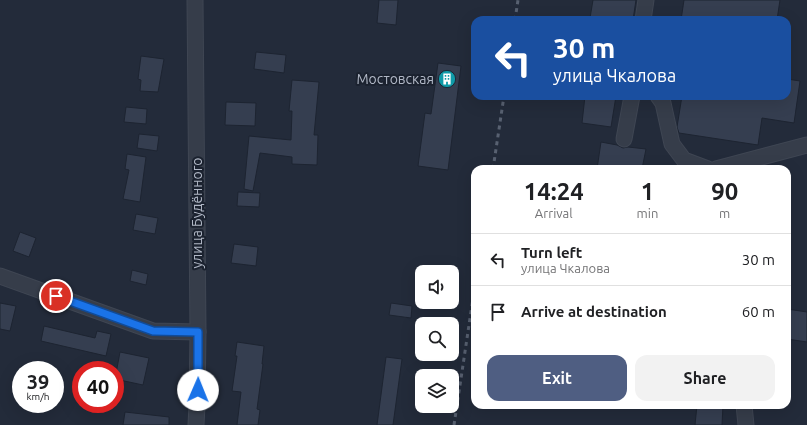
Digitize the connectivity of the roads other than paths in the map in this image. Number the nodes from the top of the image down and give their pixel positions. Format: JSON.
{"nodes":[{"id":1,"x":196,"y":0,"type":"edge"},
{"id":2,"x":646,"y":0,"type":"edge"},
{"id":3,"x":644,"y":16,"type":"edge"},
{"id":4,"x":631,"y":100,"type":"edge"},
{"id":5,"x":661,"y":100,"type":"edge"},
{"id":6,"x":624,"y":139,"type":"dead end"},
{"id":7,"x":807,"y":145,"type":"edge"},
{"id":8,"x":697,"y":165,"type":"edge"},
{"id":9,"x":731,"y":165,"type":"edge"},
{"id":10,"x":0,"y":276,"type":"edge"},
{"id":11,"x":198,"y":332,"type":"junction"},
{"id":12,"x":744,"y":409,"type":"edge"},
{"id":13,"x":196,"y":425,"type":"edge"},
{"id":14,"x":746,"y":425,"type":"edge"}],
"edges":[{"from":1,"to":11,"type":"street","name":"улица Будённого"},
{"from":2,"to":3,"type":"street"},
{"from":4,"to":6,"type":"street"},
{"from":5,"to":8,"type":"street"},
{"from":7,"to":9,"type":"street"},
{"from":10,"to":11,"type":"street"},
{"from":11,"to":13,"type":"street","name":"улица Будённого"},
{"from":12,"to":14,"type":"street"}]}
